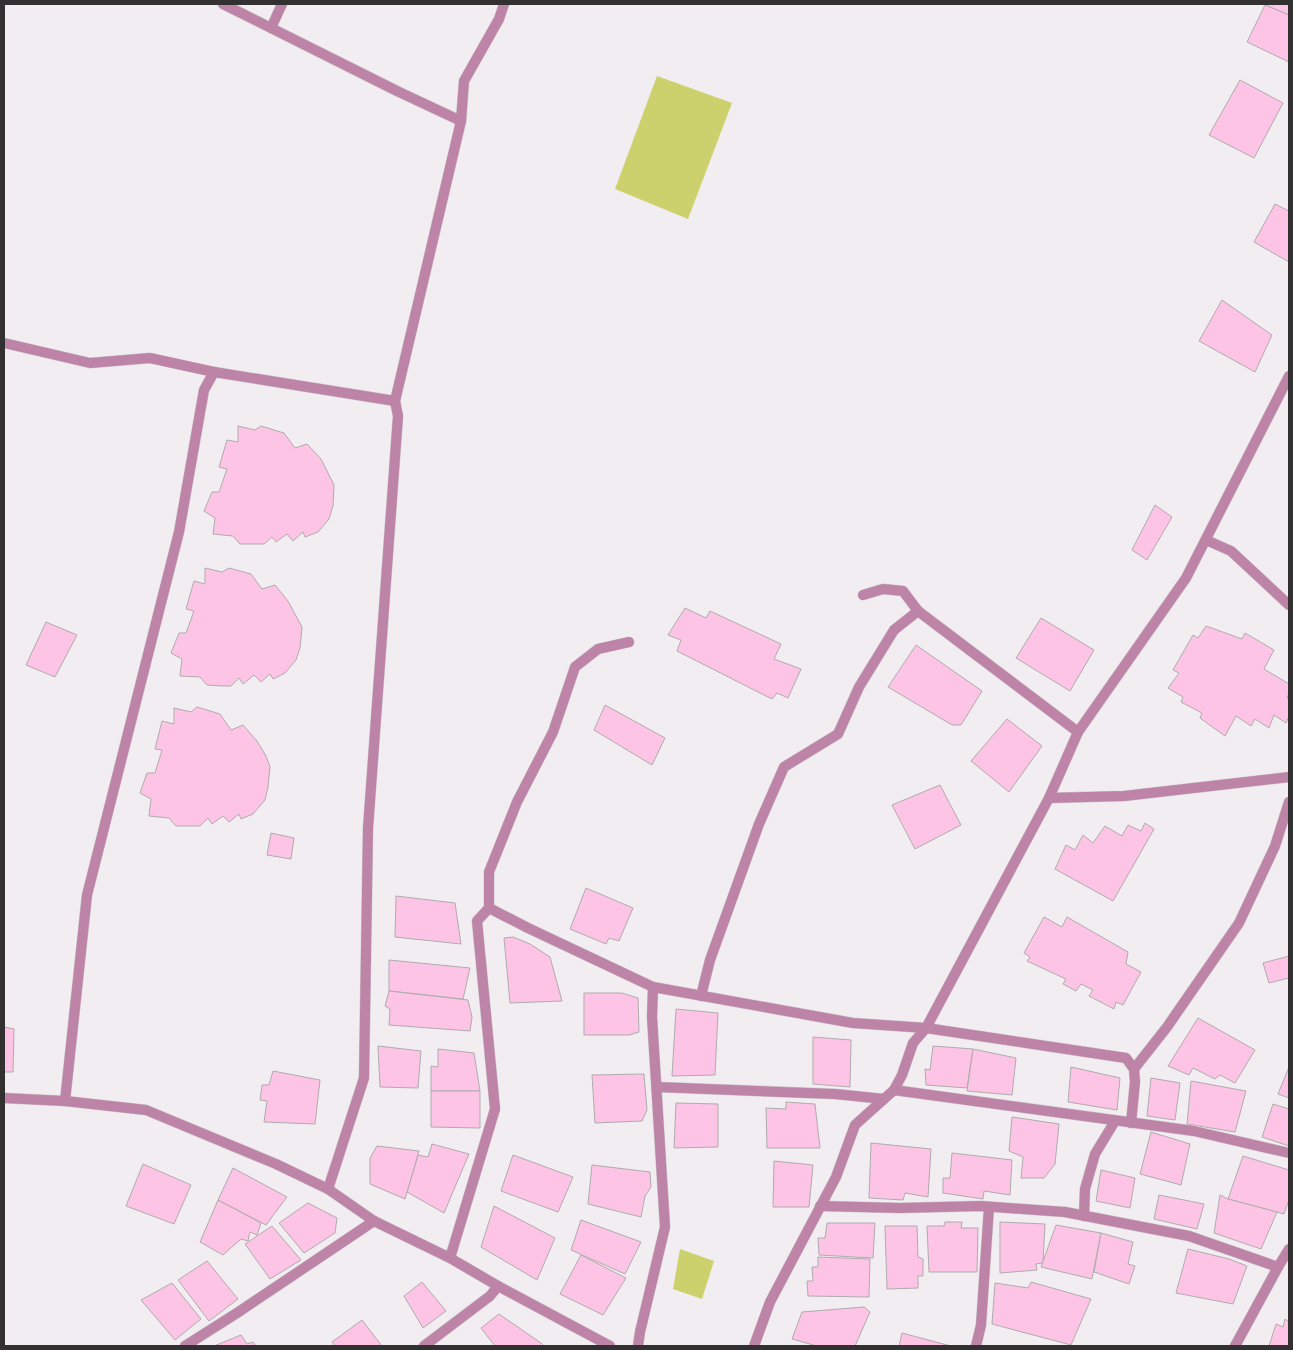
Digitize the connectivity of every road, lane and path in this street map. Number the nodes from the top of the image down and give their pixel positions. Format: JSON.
{"nodes":[{"id":1,"x":223,"y":4,"type":"edge"},
{"id":2,"x":282,"y":4,"type":"edge"},
{"id":3,"x":504,"y":4,"type":"edge"},
{"id":4,"x":271,"y":28,"type":"junction"},
{"id":5,"x":460,"y":121,"type":"junction"},
{"id":6,"x":4,"y":343,"type":"edge"},
{"id":7,"x":214,"y":372,"type":"junction"},
{"id":8,"x":1289,"y":376,"type":"edge"},
{"id":9,"x":395,"y":400,"type":"junction"},
{"id":10,"x":1206,"y":540,"type":"junction"},
{"id":11,"x":863,"y":595,"type":"dead end"},
{"id":12,"x":1289,"y":605,"type":"edge"},
{"id":13,"x":918,"y":611,"type":"junction"},
{"id":14,"x":629,"y":642,"type":"dead end"},
{"id":15,"x":1078,"y":732,"type":"junction"},
{"id":16,"x":1289,"y":777,"type":"edge"},
{"id":17,"x":1049,"y":798,"type":"junction"},
{"id":18,"x":1289,"y":802,"type":"edge"},
{"id":19,"x":489,"y":908,"type":"junction"},
{"id":20,"x":653,"y":987,"type":"junction"},
{"id":21,"x":701,"y":996,"type":"junction"},
{"id":22,"x":926,"y":1028,"type":"junction"},
{"id":23,"x":1134,"y":1069,"type":"junction"},
{"id":24,"x":657,"y":1087,"type":"junction"},
{"id":25,"x":894,"y":1090,"type":"junction"},
{"id":26,"x":4,"y":1098,"type":"edge"},
{"id":27,"x":884,"y":1098,"type":"junction"},
{"id":28,"x":65,"y":1101,"type":"junction"},
{"id":29,"x":1115,"y":1121,"type":"junction"},
{"id":30,"x":1131,"y":1123,"type":"junction"},
{"id":31,"x":1289,"y":1153,"type":"edge"},
{"id":32,"x":328,"y":1189,"type":"junction"},
{"id":33,"x":820,"y":1206,"type":"junction"},
{"id":34,"x":989,"y":1207,"type":"junction"},
{"id":35,"x":1084,"y":1216,"type":"junction"},
{"id":36,"x":374,"y":1220,"type":"junction"},
{"id":37,"x":1289,"y":1249,"type":"edge"},
{"id":38,"x":450,"y":1258,"type":"junction"},
{"id":39,"x":1278,"y":1266,"type":"junction"},
{"id":40,"x":498,"y":1286,"type":"junction"},
{"id":41,"x":185,"y":1346,"type":"edge"},
{"id":42,"x":424,"y":1346,"type":"edge"},
{"id":43,"x":610,"y":1346,"type":"edge"},
{"id":44,"x":638,"y":1346,"type":"edge"},
{"id":45,"x":754,"y":1346,"type":"edge"},
{"id":46,"x":976,"y":1346,"type":"edge"},
{"id":47,"x":1235,"y":1346,"type":"edge"}],
"edges":[{"from":1,"to":4,"type":"street"},
{"from":2,"to":4,"type":"street"},
{"from":3,"to":5,"type":"street"},
{"from":4,"to":5,"type":"street"},
{"from":5,"to":9,"type":"street"},
{"from":6,"to":7,"type":"street"},
{"from":7,"to":9,"type":"street"},
{"from":7,"to":28,"type":"street"},
{"from":8,"to":10,"type":"street"},
{"from":9,"to":32,"type":"street"},
{"from":10,"to":12,"type":"street"},
{"from":10,"to":15,"type":"street"},
{"from":11,"to":13,"type":"street"},
{"from":13,"to":15,"type":"street"},
{"from":13,"to":21,"type":"street"},
{"from":14,"to":19,"type":"street"},
{"from":15,"to":17,"type":"street"},
{"from":16,"to":17,"type":"street"},
{"from":17,"to":22,"type":"street"},
{"from":18,"to":23,"type":"street"},
{"from":19,"to":20,"type":"street"},
{"from":19,"to":38,"type":"street"},
{"from":20,"to":21,"type":"street"},
{"from":20,"to":24,"type":"street"},
{"from":21,"to":22,"type":"street"},
{"from":22,"to":23,"type":"street"},
{"from":22,"to":25,"type":"street"},
{"from":23,"to":30,"type":"street"},
{"from":24,"to":27,"type":"street"},
{"from":24,"to":44,"type":"street"},
{"from":25,"to":27,"type":"street"},
{"from":25,"to":29,"type":"street"},
{"from":26,"to":28,"type":"street"},
{"from":27,"to":33,"type":"street"},
{"from":28,"to":32,"type":"street"},
{"from":29,"to":30,"type":"street"},
{"from":29,"to":35,"type":"street"},
{"from":30,"to":31,"type":"street"},
{"from":32,"to":36,"type":"street"},
{"from":33,"to":34,"type":"street"},
{"from":33,"to":45,"type":"street"},
{"from":34,"to":35,"type":"street"},
{"from":34,"to":46,"type":"street"},
{"from":35,"to":39,"type":"street"},
{"from":36,"to":38,"type":"street"},
{"from":36,"to":41,"type":"street"},
{"from":37,"to":39,"type":"street"},
{"from":38,"to":40,"type":"street"},
{"from":39,"to":47,"type":"street"},
{"from":40,"to":42,"type":"street"},
{"from":40,"to":43,"type":"street"}]}
